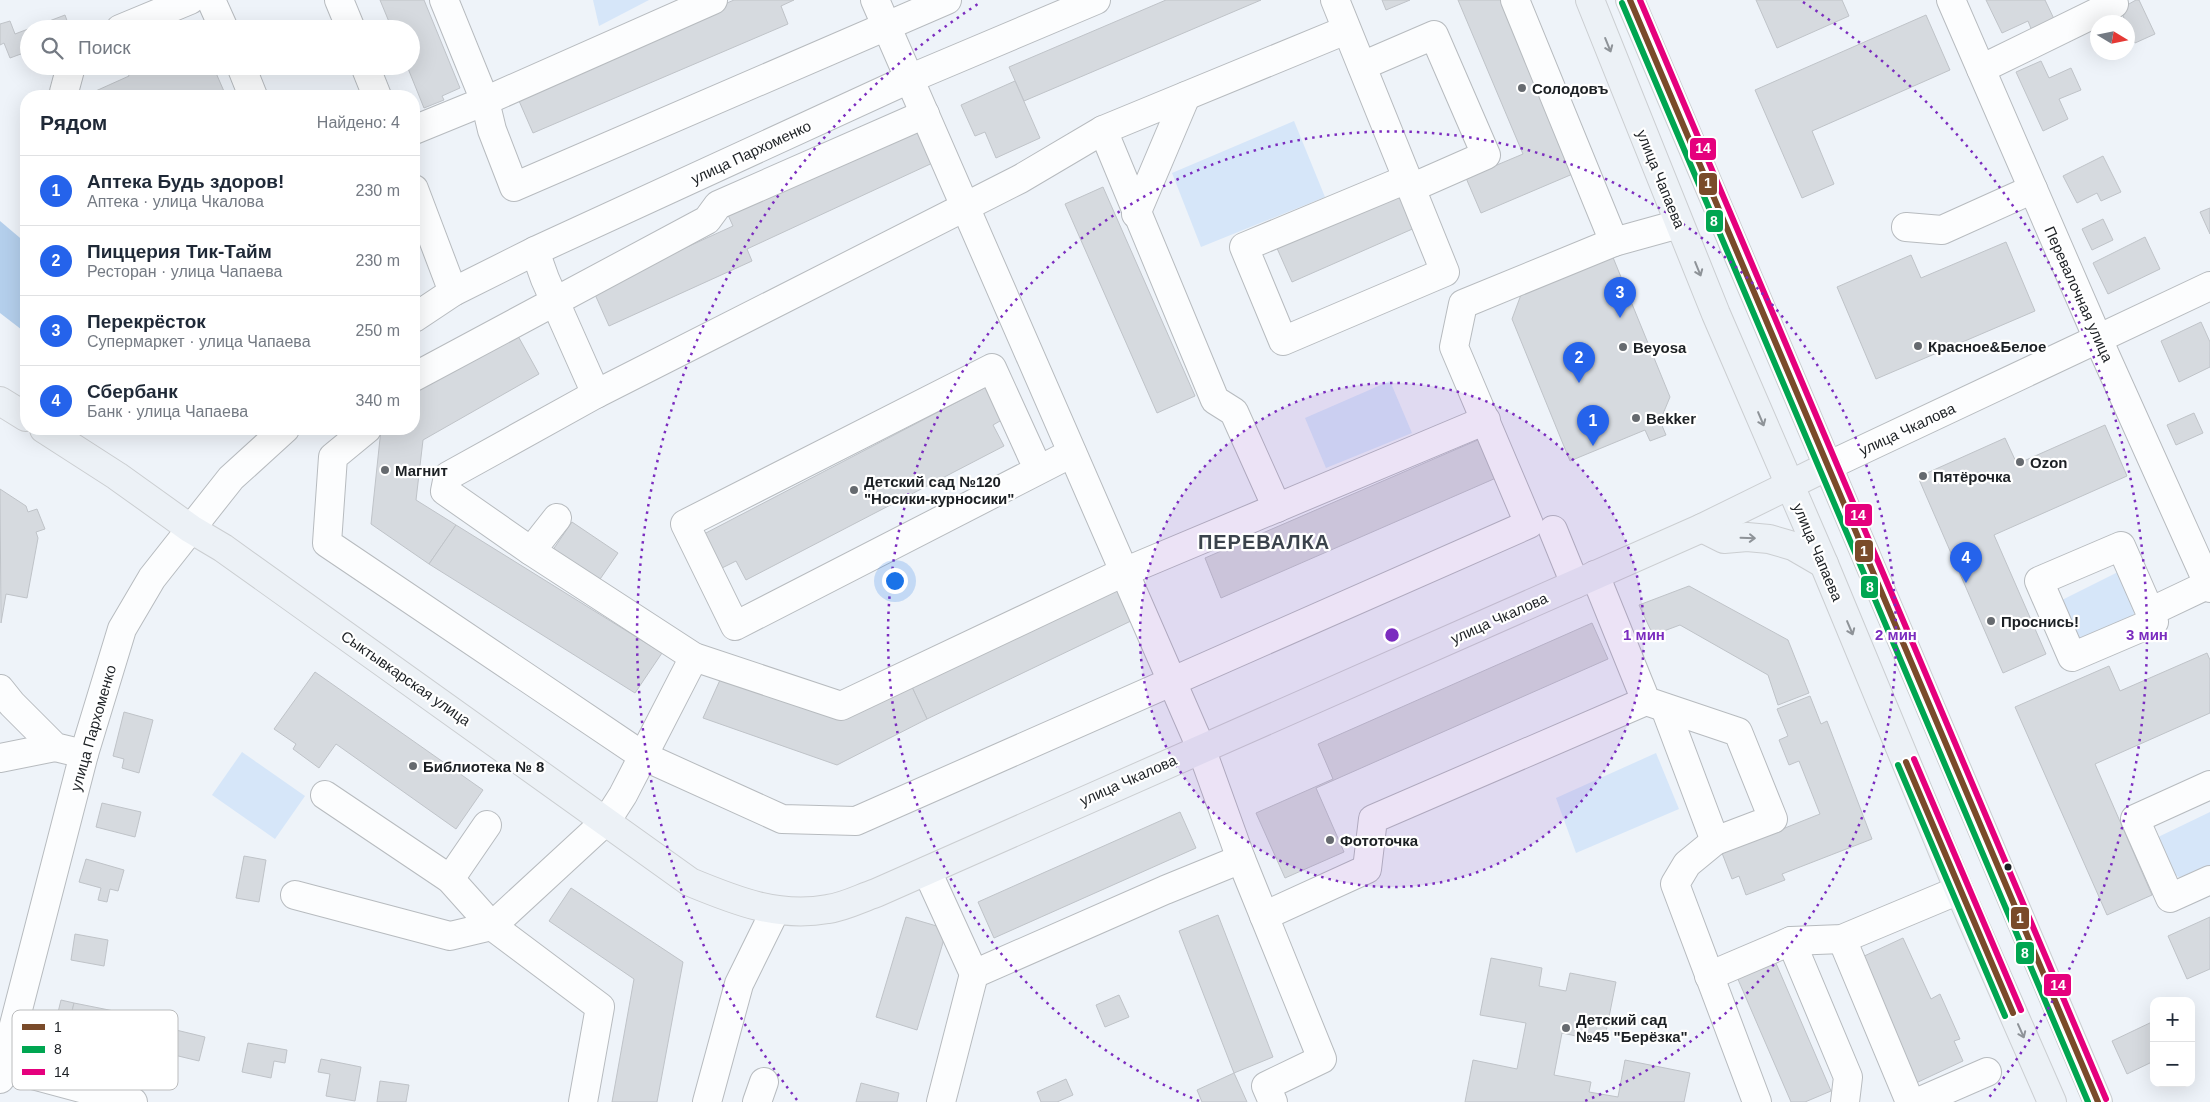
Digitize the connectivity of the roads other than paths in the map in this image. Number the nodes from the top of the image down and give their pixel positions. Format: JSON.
{"nodes":[{"id":1,"x":190,"y":0,"type":"edge"},
{"id":2,"x":211,"y":0,"type":"edge"},
{"id":3,"x":339,"y":0,"type":"edge"},
{"id":4,"x":444,"y":0,"type":"edge"},
{"id":5,"x":713,"y":0,"type":"edge"},
{"id":6,"x":875,"y":0,"type":"edge"},
{"id":7,"x":947,"y":0,"type":"edge"},
{"id":8,"x":1096,"y":0,"type":"edge"},
{"id":9,"x":1335,"y":0,"type":"edge"},
{"id":10,"x":1515,"y":0,"type":"edge"},
{"id":11,"x":1590,"y":0,"type":"edge"},
{"id":12,"x":1630,"y":0,"type":"edge"},
{"id":13,"x":1951,"y":0,"type":"edge"},
{"id":14,"x":2114,"y":4,"type":"dead end"},
{"id":15,"x":142,"y":20,"type":"edge"},
{"id":16,"x":220,"y":20,"type":"edge"},
{"id":17,"x":347,"y":20,"type":"edge"},
{"id":18,"x":886,"y":26,"type":"junction"},
{"id":19,"x":1346,"y":30,"type":"junction"},
{"id":20,"x":1362,"y":66,"type":"junction"},
{"id":21,"x":1981,"y":69,"type":"junction"},
{"id":22,"x":69,"y":75,"type":"edge"},
{"id":23,"x":244,"y":75,"type":"edge"},
{"id":24,"x":369,"y":75,"type":"edge"},
{"id":25,"x":909,"y":80,"type":"junction"},
{"id":26,"x":65,"y":90,"type":"edge"},
{"id":27,"x":251,"y":90,"type":"edge"},
{"id":28,"x":375,"y":90,"type":"edge"},
{"id":29,"x":1186,"y":96,"type":"junction"},
{"id":30,"x":485,"y":101,"type":"junction"},
{"id":31,"x":924,"y":114,"type":"junction"},
{"id":32,"x":420,"y":128,"type":"edge"},
{"id":33,"x":1103,"y":130,"type":"junction"},
{"id":34,"x":1409,"y":184,"type":"junction"},
{"id":35,"x":2034,"y":190,"type":"junction"},
{"id":36,"x":420,"y":204,"type":"edge"},
{"id":37,"x":965,"y":207,"type":"junction"},
{"id":38,"x":1136,"y":214,"type":"junction"},
{"id":39,"x":1679,"y":224,"type":"junction"},
{"id":40,"x":1906,"y":228,"type":"dead end"},
{"id":41,"x":1614,"y":242,"type":"junction"},
{"id":42,"x":535,"y":251,"type":"junction"},
{"id":43,"x":2210,"y":286,"type":"edge"},
{"id":44,"x":453,"y":292,"type":"junction"},
{"id":45,"x":554,"y":301,"type":"junction"},
{"id":46,"x":420,"y":314,"type":"edge"},
{"id":47,"x":2098,"y":339,"type":"junction"},
{"id":48,"x":420,"y":374,"type":"edge"},
{"id":49,"x":596,"y":394,"type":"junction"},
{"id":50,"x":0,"y":401,"type":"edge"},
{"id":51,"x":20,"y":413,"type":"edge"},
{"id":52,"x":1486,"y":420,"type":"junction"},
{"id":53,"x":53,"y":435,"type":"edge"},
{"id":54,"x":278,"y":435,"type":"edge"},
{"id":55,"x":360,"y":435,"type":"edge"},
{"id":56,"x":1072,"y":453,"type":"junction"},
{"id":57,"x":1828,"y":466,"type":"junction"},
{"id":58,"x":1038,"y":469,"type":"junction"},
{"id":59,"x":1790,"y":486,"type":"junction"},
{"id":60,"x":1277,"y":508,"type":"junction"},
{"id":61,"x":557,"y":518,"type":"dead end"},
{"id":62,"x":1702,"y":528,"type":"junction"},
{"id":63,"x":191,"y":529,"type":"junction"},
{"id":64,"x":1553,"y":530,"type":"dead end"},
{"id":65,"x":531,"y":552,"type":"junction"},
{"id":66,"x":1824,"y":564,"type":"junction"},
{"id":67,"x":1124,"y":572,"type":"junction"},
{"id":68,"x":1585,"y":580,"type":"junction"},
{"id":69,"x":2209,"y":586,"type":"edge"},
{"id":70,"x":2150,"y":612,"type":"dead end"},
{"id":71,"x":694,"y":657,"type":"junction"},
{"id":72,"x":1172,"y":681,"type":"junction"},
{"id":73,"x":0,"y":689,"type":"edge"},
{"id":74,"x":1655,"y":704,"type":"junction"},
{"id":75,"x":55,"y":747,"type":"junction"},
{"id":76,"x":1201,"y":748,"type":"junction"},
{"id":77,"x":84,"y":754,"type":"junction"},
{"id":78,"x":643,"y":756,"type":"junction"},
{"id":79,"x":0,"y":758,"type":"edge"},
{"id":80,"x":2210,"y":786,"type":"edge"},
{"id":81,"x":325,"y":796,"type":"dead end"},
{"id":82,"x":607,"y":820,"type":"junction"},
{"id":83,"x":487,"y":825,"type":"dead end"},
{"id":84,"x":1715,"y":841,"type":"junction"},
{"id":85,"x":1241,"y":859,"type":"junction"},
{"id":86,"x":927,"y":871,"type":"junction"},
{"id":87,"x":450,"y":879,"type":"junction"},
{"id":88,"x":2210,"y":880,"type":"edge"},
{"id":89,"x":1959,"y":890,"type":"junction"},
{"id":90,"x":295,"y":895,"type":"dead end"},
{"id":91,"x":775,"y":911,"type":"junction"},
{"id":92,"x":1264,"y":916,"type":"junction"},
{"id":93,"x":492,"y":926,"type":"junction"},
{"id":94,"x":1842,"y":939,"type":"junction"},
{"id":95,"x":1791,"y":941,"type":"junction"},
{"id":96,"x":974,"y":974,"type":"junction"},
{"id":97,"x":1709,"y":976,"type":"junction"},
{"id":98,"x":17,"y":1010,"type":"edge"},
{"id":99,"x":12,"y":1028,"type":"edge"},
{"id":100,"x":1,"y":1070,"type":"edge"},
{"id":101,"x":1987,"y":1072,"type":"dead end"},
{"id":102,"x":84,"y":1090,"type":"edge"},
{"id":103,"x":133,"y":1102,"type":"edge"},
{"id":104,"x":583,"y":1102,"type":"edge"},
{"id":105,"x":708,"y":1102,"type":"edge"},
{"id":106,"x":941,"y":1102,"type":"edge"},
{"id":107,"x":1273,"y":1102,"type":"edge"},
{"id":108,"x":1757,"y":1102,"type":"edge"},
{"id":109,"x":1845,"y":1102,"type":"edge"},
{"id":110,"x":1910,"y":1102,"type":"edge"},
{"id":111,"x":1918,"y":1102,"type":"edge"},
{"id":112,"x":2052,"y":1102,"type":"edge"},
{"id":113,"x":2098,"y":1102,"type":"edge"}],
"edges":[{"from":1,"to":15,"type":"street"},
{"from":2,"to":16,"type":"street"},
{"from":3,"to":17,"type":"street"},
{"from":4,"to":30,"type":"street"},
{"from":5,"to":30,"type":"street"},
{"from":6,"to":18,"type":"street"},
{"from":7,"to":18,"type":"street"},
{"from":8,"to":25,"type":"street","name":"улица Пархоменко"},
{"from":9,"to":19,"type":"street"},
{"from":10,"to":41,"type":"street"},
{"from":11,"to":39,"type":"main road","name":"улица Чапаева","one_way":true},
{"from":12,"to":57,"type":"main road"},
{"from":13,"to":21,"type":"street","name":"Перевалочная улица"},
{"from":14,"to":21,"type":"street"},
{"from":18,"to":25,"type":"street"},
{"from":18,"to":30,"type":"street"},
{"from":19,"to":20,"type":"street"},
{"from":19,"to":29,"type":"street"},
{"from":20,"to":34,"type":"street"},
{"from":20,"to":34,"type":"street"},
{"from":21,"to":35,"type":"street","name":"Перевалочная улица"},
{"from":22,"to":26,"type":"street"},
{"from":23,"to":27,"type":"street"},
{"from":24,"to":28,"type":"street"},
{"from":25,"to":31,"type":"street"},
{"from":25,"to":42,"type":"street","name":"улица Пархоменко"},
{"from":29,"to":33,"type":"street"},
{"from":29,"to":38,"type":"street"},
{"from":30,"to":32,"type":"street"},
{"from":31,"to":37,"type":"street"},
{"from":31,"to":45,"type":"street"},
{"from":33,"to":37,"type":"street"},
{"from":33,"to":38,"type":"street"},
{"from":34,"to":34,"type":"street"},
{"from":35,"to":40,"type":"street"},
{"from":35,"to":47,"type":"street","name":"Перевалочная улица"},
{"from":36,"to":44,"type":"street"},
{"from":37,"to":49,"type":"street"},
{"from":37,"to":56,"type":"street"},
{"from":38,"to":60,"type":"street"},
{"from":39,"to":41,"type":"street"},
{"from":39,"to":59,"type":"main road","name":"улица Чапаева","one_way":true},
{"from":41,"to":52,"type":"street"},
{"from":42,"to":44,"type":"street","name":"улица Пархоменко"},
{"from":42,"to":45,"type":"street"},
{"from":43,"to":47,"type":"street","name":"улица Чкалова"},
{"from":44,"to":46,"type":"street","name":"улица Пархоменко"},
{"from":45,"to":48,"type":"street"},
{"from":45,"to":49,"type":"street"},
{"from":47,"to":57,"type":"street","name":"улица Чкалова"},
{"from":47,"to":69,"type":"street","name":"Перевалочная улица"},
{"from":49,"to":65,"type":"street"},
{"from":50,"to":51,"type":"main road"},
{"from":52,"to":60,"type":"street"},
{"from":52,"to":72,"type":"street"},
{"from":53,"to":63,"type":"main road","name":"Сыктывкарская улица"},
{"from":54,"to":63,"type":"street","name":"улица Пархоменко"},
{"from":55,"to":78,"type":"street"},
{"from":56,"to":58,"type":"street"},
{"from":56,"to":67,"type":"street"},
{"from":57,"to":59,"type":"main road","name":"улица Чкалова"},
{"from":57,"to":113,"type":"main road"},
{"from":58,"to":58,"type":"street"},
{"from":59,"to":62,"type":"main road","name":"улица Чкалова"},
{"from":59,"to":66,"type":"main road","name":"улица Чапаева"},
{"from":60,"to":67,"type":"street"},
{"from":61,"to":65,"type":"street"},
{"from":62,"to":66,"type":"main road","one_way":true},
{"from":62,"to":68,"type":"main road","name":"улица Чкалова"},
{"from":63,"to":77,"type":"street","name":"улица Пархоменко"},
{"from":63,"to":82,"type":"main road","name":"Сыктывкарская улица"},
{"from":64,"to":68,"type":"street"},
{"from":65,"to":71,"type":"street"},
{"from":66,"to":89,"type":"main road","name":"улица Чапаева","one_way":true},
{"from":67,"to":71,"type":"street"},
{"from":67,"to":72,"type":"street"},
{"from":68,"to":74,"type":"street"},
{"from":68,"to":76,"type":"main road","name":"улица Чкалова"},
{"from":69,"to":70,"type":"street"},
{"from":71,"to":78,"type":"street"},
{"from":72,"to":76,"type":"street"},
{"from":72,"to":78,"type":"street"},
{"from":73,"to":75,"type":"street"},
{"from":74,"to":84,"type":"street"},
{"from":74,"to":84,"type":"street"},
{"from":74,"to":92,"type":"street"},
{"from":75,"to":77,"type":"street"},
{"from":75,"to":79,"type":"street"},
{"from":76,"to":85,"type":"street"},
{"from":76,"to":86,"type":"main road","name":"улица Чкалова"},
{"from":77,"to":98,"type":"street","name":"улица Пархоменко"},
{"from":78,"to":82,"type":"street"},
{"from":80,"to":88,"type":"street"},
{"from":81,"to":87,"type":"street"},
{"from":82,"to":91,"type":"main road","name":"Сыктывкарская улица"},
{"from":82,"to":93,"type":"street"},
{"from":83,"to":87,"type":"street"},
{"from":84,"to":97,"type":"street"},
{"from":85,"to":92,"type":"street"},
{"from":85,"to":96,"type":"street"},
{"from":86,"to":91,"type":"main road","name":"улица Чкалова"},
{"from":86,"to":96,"type":"street"},
{"from":87,"to":93,"type":"street"},
{"from":89,"to":94,"type":"street"},
{"from":89,"to":112,"type":"main road","name":"улица Чапаева","one_way":true},
{"from":90,"to":93,"type":"street"},
{"from":91,"to":105,"type":"street"},
{"from":92,"to":107,"type":"street"},
{"from":93,"to":104,"type":"street"},
{"from":94,"to":95,"type":"street"},
{"from":94,"to":110,"type":"street"},
{"from":95,"to":97,"type":"street"},
{"from":95,"to":109,"type":"street"},
{"from":96,"to":106,"type":"street"},
{"from":97,"to":108,"type":"street"},
{"from":99,"to":100,"type":"street","name":"улица Пархоменко"},
{"from":101,"to":111,"type":"street"},
{"from":102,"to":103,"type":"street"}]}
